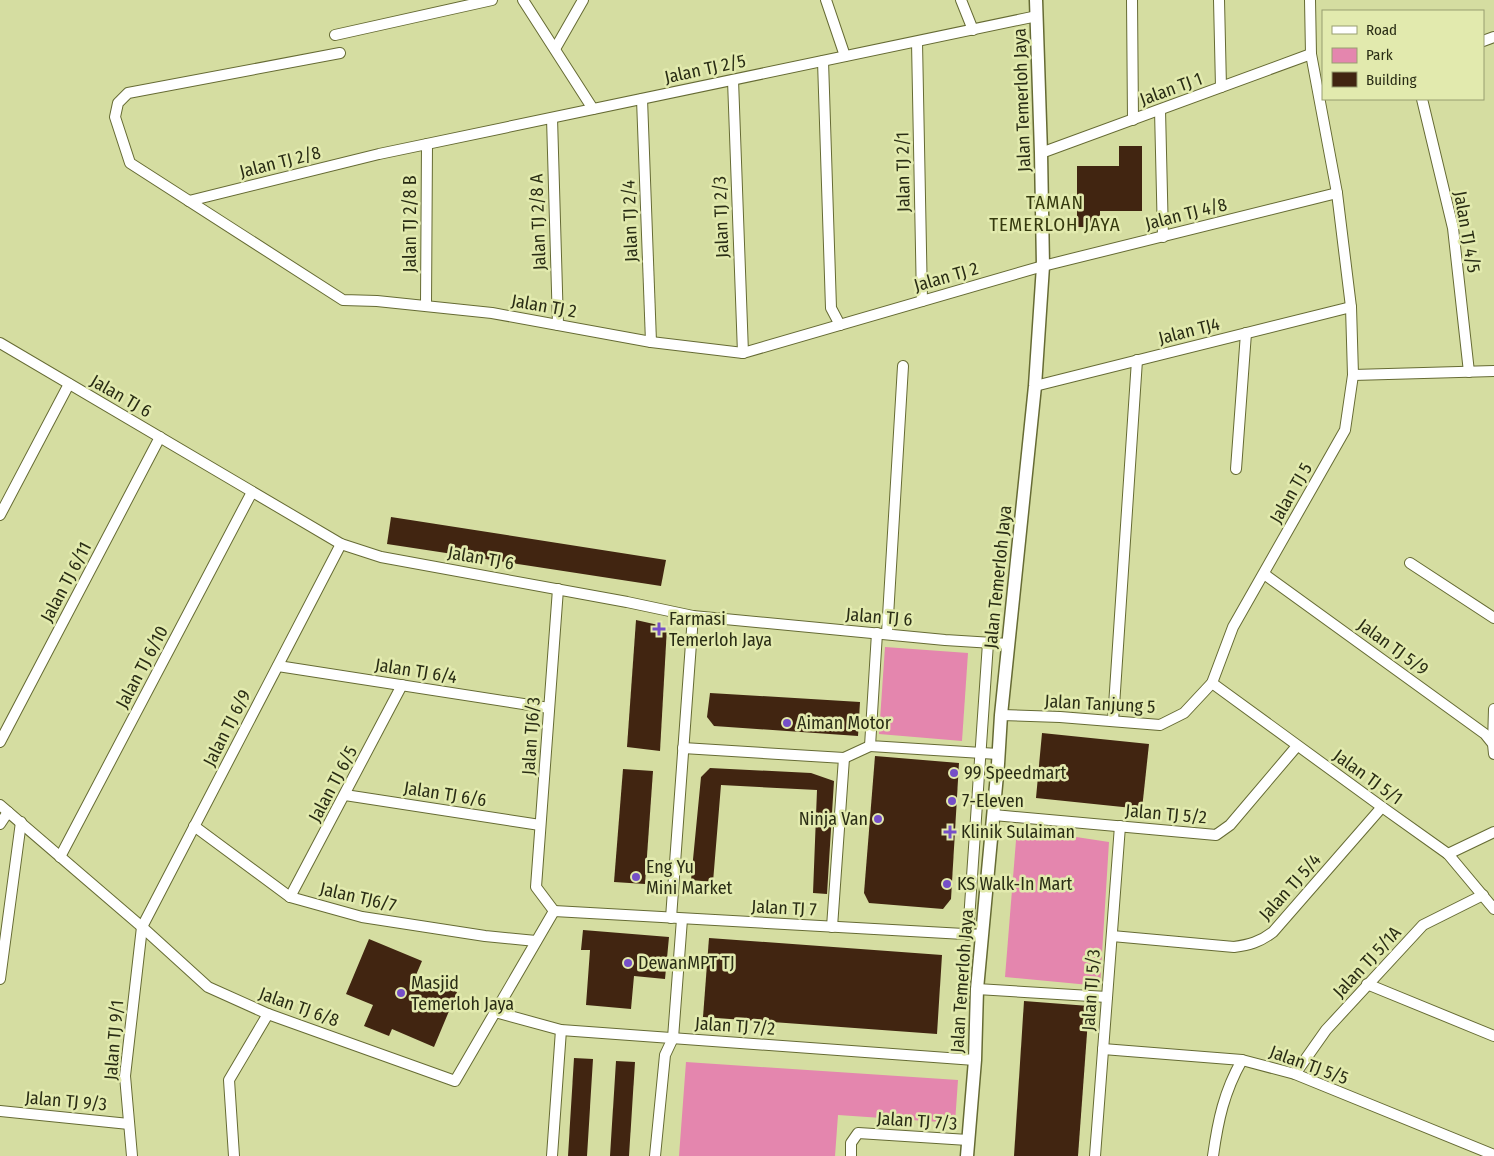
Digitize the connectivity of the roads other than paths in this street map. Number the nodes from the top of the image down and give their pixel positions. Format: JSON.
{"nodes":[{"id":1,"x":492,"y":0,"type":"edge"},
{"id":2,"x":523,"y":0,"type":"edge"},
{"id":3,"x":582,"y":0,"type":"edge"},
{"id":4,"x":826,"y":0,"type":"edge"},
{"id":5,"x":961,"y":0,"type":"edge"},
{"id":6,"x":1036,"y":0,"type":"edge"},
{"id":7,"x":1132,"y":0,"type":"edge"},
{"id":8,"x":1219,"y":0,"type":"edge"},
{"id":9,"x":1310,"y":0,"type":"edge"},
{"id":10,"x":1037,"y":16,"type":"junction"},
{"id":11,"x":973,"y":30,"type":"junction"},
{"id":12,"x":335,"y":35,"type":"dead end"},
{"id":13,"x":917,"y":42,"type":"junction"},
{"id":14,"x":555,"y":49,"type":"junction"},
{"id":15,"x":340,"y":54,"type":"dead end"},
{"id":16,"x":1311,"y":54,"type":"junction"},
{"id":17,"x":845,"y":56,"type":"junction"},
{"id":18,"x":823,"y":61,"type":"junction"},
{"id":19,"x":733,"y":80,"type":"junction"},
{"id":20,"x":1221,"y":87,"type":"junction"},
{"id":21,"x":642,"y":99,"type":"junction"},
{"id":22,"x":1321,"y":99,"type":"edge"},
{"id":23,"x":1422,"y":100,"type":"edge"},
{"id":24,"x":593,"y":109,"type":"junction"},
{"id":25,"x":1160,"y":110,"type":"junction"},
{"id":26,"x":552,"y":118,"type":"junction"},
{"id":27,"x":1133,"y":120,"type":"junction"},
{"id":28,"x":426,"y":144,"type":"junction"},
{"id":29,"x":1042,"y":153,"type":"junction"},
{"id":30,"x":379,"y":154,"type":"joint"},
{"id":31,"x":1337,"y":193,"type":"junction"},
{"id":32,"x":189,"y":202,"type":"junction"},
{"id":33,"x":1163,"y":236,"type":"junction"},
{"id":34,"x":1043,"y":266,"type":"junction"},
{"id":35,"x":922,"y":301,"type":"junction"},
{"id":36,"x":426,"y":305,"type":"junction"},
{"id":37,"x":1351,"y":307,"type":"junction"},
{"id":38,"x":558,"y":325,"type":"junction"},
{"id":39,"x":840,"y":325,"type":"junction"},
{"id":40,"x":1246,"y":333,"type":"junction"},
{"id":41,"x":651,"y":342,"type":"junction"},
{"id":42,"x":0,"y":343,"type":"edge"},
{"id":43,"x":743,"y":353,"type":"junction"},
{"id":44,"x":1137,"y":360,"type":"junction"},
{"id":45,"x":904,"y":366,"type":"dead end"},
{"id":46,"x":1494,"y":371,"type":"edge"},
{"id":47,"x":1470,"y":372,"type":"junction"},
{"id":48,"x":1352,"y":375,"type":"junction"},
{"id":49,"x":70,"y":384,"type":"junction"},
{"id":50,"x":1035,"y":386,"type":"junction"},
{"id":51,"x":160,"y":437,"type":"junction"},
{"id":52,"x":1236,"y":469,"type":"dead end"},
{"id":53,"x":252,"y":492,"type":"junction"},
{"id":54,"x":0,"y":515,"type":"edge"},
{"id":55,"x":341,"y":544,"type":"junction"},
{"id":56,"x":1410,"y":563,"type":"dead end"},
{"id":57,"x":1264,"y":574,"type":"junction"},
{"id":58,"x":558,"y":589,"type":"junction"},
{"id":59,"x":693,"y":616,"type":"junction"},
{"id":60,"x":1494,"y":618,"type":"edge"},
{"id":61,"x":882,"y":633,"type":"junction"},
{"id":62,"x":988,"y":642,"type":"junction"},
{"id":63,"x":1009,"y":644,"type":"junction"},
{"id":64,"x":278,"y":666,"type":"junction"},
{"id":65,"x":1212,"y":683,"type":"junction"},
{"id":66,"x":402,"y":685,"type":"junction"},
{"id":67,"x":549,"y":708,"type":"junction"},
{"id":68,"x":1494,"y":709,"type":"edge"},
{"id":69,"x":1001,"y":715,"type":"junction"},
{"id":70,"x":1113,"y":721,"type":"junction"},
{"id":71,"x":0,"y":742,"type":"edge"},
{"id":72,"x":870,"y":746,"type":"junction"},
{"id":73,"x":1297,"y":746,"type":"junction"},
{"id":74,"x":683,"y":748,"type":"junction"},
{"id":75,"x":1493,"y":749,"type":"edge"},
{"id":76,"x":980,"y":753,"type":"junction"},
{"id":77,"x":998,"y":754,"type":"junction"},
{"id":78,"x":844,"y":758,"type":"junction"},
{"id":79,"x":345,"y":795,"type":"junction"},
{"id":80,"x":0,"y":805,"type":"edge"},
{"id":81,"x":1382,"y":808,"type":"junction"},
{"id":82,"x":4,"y":813,"type":"edge"},
{"id":83,"x":994,"y":814,"type":"junction"},
{"id":84,"x":21,"y":822,"type":"junction"},
{"id":85,"x":0,"y":824,"type":"edge"},
{"id":86,"x":540,"y":825,"type":"junction"},
{"id":87,"x":194,"y":826,"type":"junction"},
{"id":88,"x":1120,"y":826,"type":"junction"},
{"id":89,"x":1494,"y":832,"type":"edge"},
{"id":90,"x":1448,"y":854,"type":"junction"},
{"id":91,"x":60,"y":857,"type":"junction"},
{"id":92,"x":1483,"y":895,"type":"junction"},
{"id":93,"x":290,"y":897,"type":"junction"},
{"id":94,"x":1494,"y":910,"type":"edge"},
{"id":95,"x":554,"y":911,"type":"junction"},
{"id":96,"x":676,"y":918,"type":"junction"},
{"id":97,"x":142,"y":927,"type":"junction"},
{"id":98,"x":832,"y":927,"type":"junction"},
{"id":99,"x":968,"y":934,"type":"junction"},
{"id":100,"x":982,"y":935,"type":"junction"},
{"id":101,"x":1112,"y":936,"type":"junction"},
{"id":102,"x":536,"y":941,"type":"junction"},
{"id":103,"x":0,"y":979,"type":"edge"},
{"id":104,"x":1367,"y":984,"type":"junction"},
{"id":105,"x":977,"y":989,"type":"junction"},
{"id":106,"x":1107,"y":997,"type":"junction"},
{"id":107,"x":495,"y":1012,"type":"junction"},
{"id":108,"x":268,"y":1014,"type":"junction"},
{"id":109,"x":561,"y":1030,"type":"junction"},
{"id":110,"x":1494,"y":1036,"type":"edge"},
{"id":111,"x":674,"y":1038,"type":"junction"},
{"id":112,"x":1103,"y":1049,"type":"junction"},
{"id":113,"x":975,"y":1060,"type":"junction"},
{"id":114,"x":1242,"y":1060,"type":"junction"},
{"id":115,"x":1295,"y":1074,"type":"junction"},
{"id":116,"x":0,"y":1111,"type":"edge"},
{"id":117,"x":130,"y":1124,"type":"junction"},
{"id":118,"x":968,"y":1140,"type":"junction"},
{"id":119,"x":132,"y":1156,"type":"edge"},
{"id":120,"x":234,"y":1156,"type":"edge"},
{"id":121,"x":552,"y":1156,"type":"edge"},
{"id":122,"x":655,"y":1156,"type":"edge"},
{"id":123,"x":851,"y":1156,"type":"edge"},
{"id":124,"x":967,"y":1156,"type":"edge"},
{"id":125,"x":1095,"y":1156,"type":"edge"},
{"id":126,"x":1213,"y":1156,"type":"edge"},
{"id":127,"x":1494,"y":1156,"type":"edge"}],
"edges":[{"from":1,"to":12,"type":"street"},
{"from":2,"to":14,"type":"street"},
{"from":3,"to":14,"type":"street"},
{"from":4,"to":17,"type":"street"},
{"from":5,"to":11,"type":"street"},
{"from":6,"to":10,"type":"street","name":"Jalan Temerloh Jaya"},
{"from":7,"to":27,"type":"street"},
{"from":8,"to":20,"type":"street"},
{"from":9,"to":16,"type":"street","name":"Jalan TJ 5"},
{"from":10,"to":11,"type":"street","name":"Jalan TJ 2/5"},
{"from":10,"to":29,"type":"street","name":"Jalan Temerloh Jaya"},
{"from":11,"to":13,"type":"street","name":"Jalan TJ 2/5"},
{"from":13,"to":17,"type":"street","name":"Jalan TJ 2/5"},
{"from":13,"to":35,"type":"street","name":"Jalan TJ 2/1"},
{"from":14,"to":24,"type":"street"},
{"from":15,"to":32,"type":"street","name":"Jalan TJ 2"},
{"from":16,"to":20,"type":"street","name":"Jalan TJ 1"},
{"from":16,"to":22,"type":"street","name":"Jalan TJ 5"},
{"from":17,"to":18,"type":"street","name":"Jalan TJ 2/5"},
{"from":18,"to":19,"type":"street","name":"Jalan TJ 2/5"},
{"from":18,"to":39,"type":"street"},
{"from":19,"to":21,"type":"street","name":"Jalan TJ 2/5"},
{"from":19,"to":43,"type":"street","name":"Jalan TJ 2/3"},
{"from":20,"to":25,"type":"street","name":"Jalan TJ 1"},
{"from":21,"to":24,"type":"street","name":"Jalan TJ 2/5"},
{"from":21,"to":41,"type":"street","name":"Jalan TJ 2/4"},
{"from":22,"to":31,"type":"street","name":"Jalan TJ 5"},
{"from":23,"to":47,"type":"street","name":"Jalan TJ 4/5"},
{"from":24,"to":26,"type":"street","name":"Jalan TJ 2/5"},
{"from":25,"to":27,"type":"street","name":"Jalan TJ 1"},
{"from":25,"to":33,"type":"street"},
{"from":26,"to":28,"type":"street","name":"Jalan TJ 2/5"},
{"from":26,"to":38,"type":"street","name":"Jalan TJ 2/8 A"},
{"from":27,"to":29,"type":"street","name":"Jalan TJ 1"},
{"from":28,"to":30,"type":"street","name":"Jalan TJ 2/5"},
{"from":28,"to":36,"type":"street","name":"Jalan TJ 2/8 B"},
{"from":29,"to":34,"type":"street","name":"Jalan Temerloh Jaya"},
{"from":30,"to":32,"type":"street","name":"Jalan TJ 2/8"},
{"from":31,"to":33,"type":"street","name":"Jalan TJ 4/8"},
{"from":31,"to":37,"type":"street","name":"Jalan TJ 5"},
{"from":32,"to":36,"type":"street","name":"Jalan TJ 2"},
{"from":33,"to":34,"type":"street","name":"Jalan TJ 4/8"},
{"from":34,"to":35,"type":"street","name":"Jalan TJ 2"},
{"from":34,"to":50,"type":"street","name":"Jalan Temerloh Jaya"},
{"from":35,"to":39,"type":"street","name":"Jalan TJ 2"},
{"from":36,"to":38,"type":"street","name":"Jalan TJ 2"},
{"from":37,"to":40,"type":"street","name":"Jalan TJ4"},
{"from":37,"to":48,"type":"street","name":"Jalan TJ 5"},
{"from":38,"to":41,"type":"street","name":"Jalan TJ 2"},
{"from":39,"to":43,"type":"street","name":"Jalan TJ 2"},
{"from":40,"to":44,"type":"street","name":"Jalan TJ4"},
{"from":40,"to":52,"type":"street"},
{"from":41,"to":43,"type":"street","name":"Jalan TJ 2"},
{"from":42,"to":49,"type":"street","name":"Jalan TJ 6"},
{"from":44,"to":50,"type":"street","name":"Jalan TJ4"},
{"from":44,"to":70,"type":"street"},
{"from":45,"to":61,"type":"street"},
{"from":46,"to":47,"type":"street"},
{"from":47,"to":48,"type":"street"},
{"from":48,"to":57,"type":"street","name":"Jalan TJ 5"},
{"from":49,"to":51,"type":"street","name":"Jalan TJ 6"},
{"from":49,"to":54,"type":"street"},
{"from":50,"to":63,"type":"street","name":"Jalan Temerloh Jaya"},
{"from":51,"to":53,"type":"street","name":"Jalan TJ 6"},
{"from":51,"to":71,"type":"street","name":"Jalan TJ 6/11"},
{"from":53,"to":55,"type":"street","name":"Jalan TJ 6"},
{"from":53,"to":91,"type":"street","name":"Jalan TJ 6/10"},
{"from":55,"to":58,"type":"street","name":"Jalan TJ 6"},
{"from":55,"to":64,"type":"street","name":"Jalan TJ 6/9"},
{"from":56,"to":60,"type":"street"},
{"from":57,"to":65,"type":"street","name":"Jalan TJ 5"},
{"from":57,"to":75,"type":"street","name":"Jalan TJ 5/9"},
{"from":58,"to":59,"type":"street","name":"Jalan TJ 6"},
{"from":58,"to":67,"type":"street","name":"Jalan TJ6/3"},
{"from":59,"to":61,"type":"street","name":"Jalan TJ 6"},
{"from":59,"to":74,"type":"street"},
{"from":61,"to":62,"type":"street","name":"Jalan TJ 6"},
{"from":61,"to":72,"type":"street"},
{"from":62,"to":63,"type":"street","name":"Jalan TJ 6"},
{"from":62,"to":76,"type":"street"},
{"from":63,"to":69,"type":"street","name":"Jalan Temerloh Jaya"},
{"from":64,"to":66,"type":"street","name":"Jalan TJ 6/4"},
{"from":64,"to":87,"type":"street","name":"Jalan TJ 6/9"},
{"from":65,"to":70,"type":"street","name":"Jalan Tanjung 5"},
{"from":65,"to":73,"type":"street","name":"Jalan TJ 5/1"},
{"from":66,"to":67,"type":"street","name":"Jalan TJ 6/4"},
{"from":66,"to":79,"type":"street","name":"Jalan TJ 6/5"},
{"from":67,"to":86,"type":"street","name":"Jalan TJ6/3"},
{"from":68,"to":75,"type":"street"},
{"from":69,"to":70,"type":"street","name":"Jalan Tanjung 5"},
{"from":69,"to":77,"type":"street","name":"Jalan Temerloh Jaya"},
{"from":72,"to":76,"type":"street"},
{"from":72,"to":78,"type":"street"},
{"from":73,"to":81,"type":"street","name":"Jalan TJ 5/1"},
{"from":73,"to":88,"type":"street","name":"Jalan TJ 5/2"},
{"from":74,"to":78,"type":"street"},
{"from":74,"to":96,"type":"street"},
{"from":76,"to":77,"type":"street"},
{"from":76,"to":99,"type":"street"},
{"from":77,"to":83,"type":"street","name":"Jalan Temerloh Jaya"},
{"from":78,"to":98,"type":"street"},
{"from":79,"to":86,"type":"street","name":"Jalan TJ 6/6"},
{"from":79,"to":93,"type":"street","name":"Jalan TJ 6/5"},
{"from":80,"to":82,"type":"street","name":"Jalan TJ 6/8"},
{"from":81,"to":90,"type":"street","name":"Jalan TJ 5/1"},
{"from":81,"to":101,"type":"street","name":"Jalan TJ 5/4"},
{"from":82,"to":84,"type":"street","name":"Jalan TJ 6/8"},
{"from":82,"to":85,"type":"street"},
{"from":83,"to":88,"type":"street","name":"Jalan TJ 5/2"},
{"from":83,"to":100,"type":"street","name":"Jalan Temerloh Jaya"},
{"from":84,"to":91,"type":"street","name":"Jalan TJ 6/8"},
{"from":84,"to":103,"type":"street"},
{"from":86,"to":95,"type":"street","name":"Jalan TJ6/3"},
{"from":87,"to":93,"type":"street","name":"Jalan TJ6/7"},
{"from":87,"to":97,"type":"street","name":"Jalan TJ 6/9"},
{"from":88,"to":101,"type":"street","name":"Jalan TJ 5/3"},
{"from":89,"to":90,"type":"street"},
{"from":90,"to":92,"type":"street","name":"Jalan TJ 5/1"},
{"from":91,"to":97,"type":"street","name":"Jalan TJ 6/8"},
{"from":92,"to":94,"type":"street","name":"Jalan TJ 5/1"},
{"from":92,"to":104,"type":"street","name":"Jalan TJ 5/1A"},
{"from":93,"to":102,"type":"street","name":"Jalan TJ6/7"},
{"from":95,"to":96,"type":"street","name":"Jalan TJ 7"},
{"from":95,"to":102,"type":"street","name":"Jalan TJ 6/8"},
{"from":96,"to":98,"type":"street","name":"Jalan TJ 7"},
{"from":96,"to":111,"type":"street"},
{"from":97,"to":108,"type":"street","name":"Jalan TJ 6/8"},
{"from":97,"to":117,"type":"street","name":"Jalan TJ 9/1"},
{"from":98,"to":99,"type":"street","name":"Jalan TJ 7"},
{"from":99,"to":100,"type":"street","name":"Jalan TJ 7"},
{"from":100,"to":105,"type":"street","name":"Jalan Temerloh Jaya"},
{"from":101,"to":106,"type":"street","name":"Jalan TJ 5/3"},
{"from":102,"to":107,"type":"street","name":"Jalan TJ 6/8"},
{"from":104,"to":110,"type":"street"},
{"from":104,"to":115,"type":"street","name":"Jalan TJ 5/1A"},
{"from":105,"to":106,"type":"street"},
{"from":105,"to":113,"type":"street","name":"Jalan Temerloh Jaya"},
{"from":106,"to":112,"type":"street","name":"Jalan TJ 5/3"},
{"from":107,"to":108,"type":"street","name":"Jalan TJ 6/8"},
{"from":107,"to":109,"type":"street","name":"Jalan TJ 7/2"},
{"from":108,"to":120,"type":"street"},
{"from":109,"to":111,"type":"street","name":"Jalan TJ 7/2"},
{"from":109,"to":121,"type":"street"},
{"from":111,"to":113,"type":"street","name":"Jalan TJ 7/2"},
{"from":111,"to":122,"type":"street"},
{"from":112,"to":114,"type":"street","name":"Jalan TJ 5/5"},
{"from":112,"to":125,"type":"street","name":"Jalan TJ 5/3"},
{"from":113,"to":118,"type":"street","name":"Jalan Temerloh Jaya"},
{"from":114,"to":115,"type":"street","name":"Jalan TJ 5/5"},
{"from":114,"to":126,"type":"street"},
{"from":115,"to":127,"type":"street","name":"Jalan TJ 5/5"},
{"from":116,"to":117,"type":"street","name":"Jalan TJ 9/3"},
{"from":117,"to":119,"type":"street","name":"Jalan TJ 9/1"},
{"from":118,"to":123,"type":"street","name":"Jalan TJ 7/3"},
{"from":118,"to":124,"type":"street","name":"Jalan Temerloh Jaya"}]}
